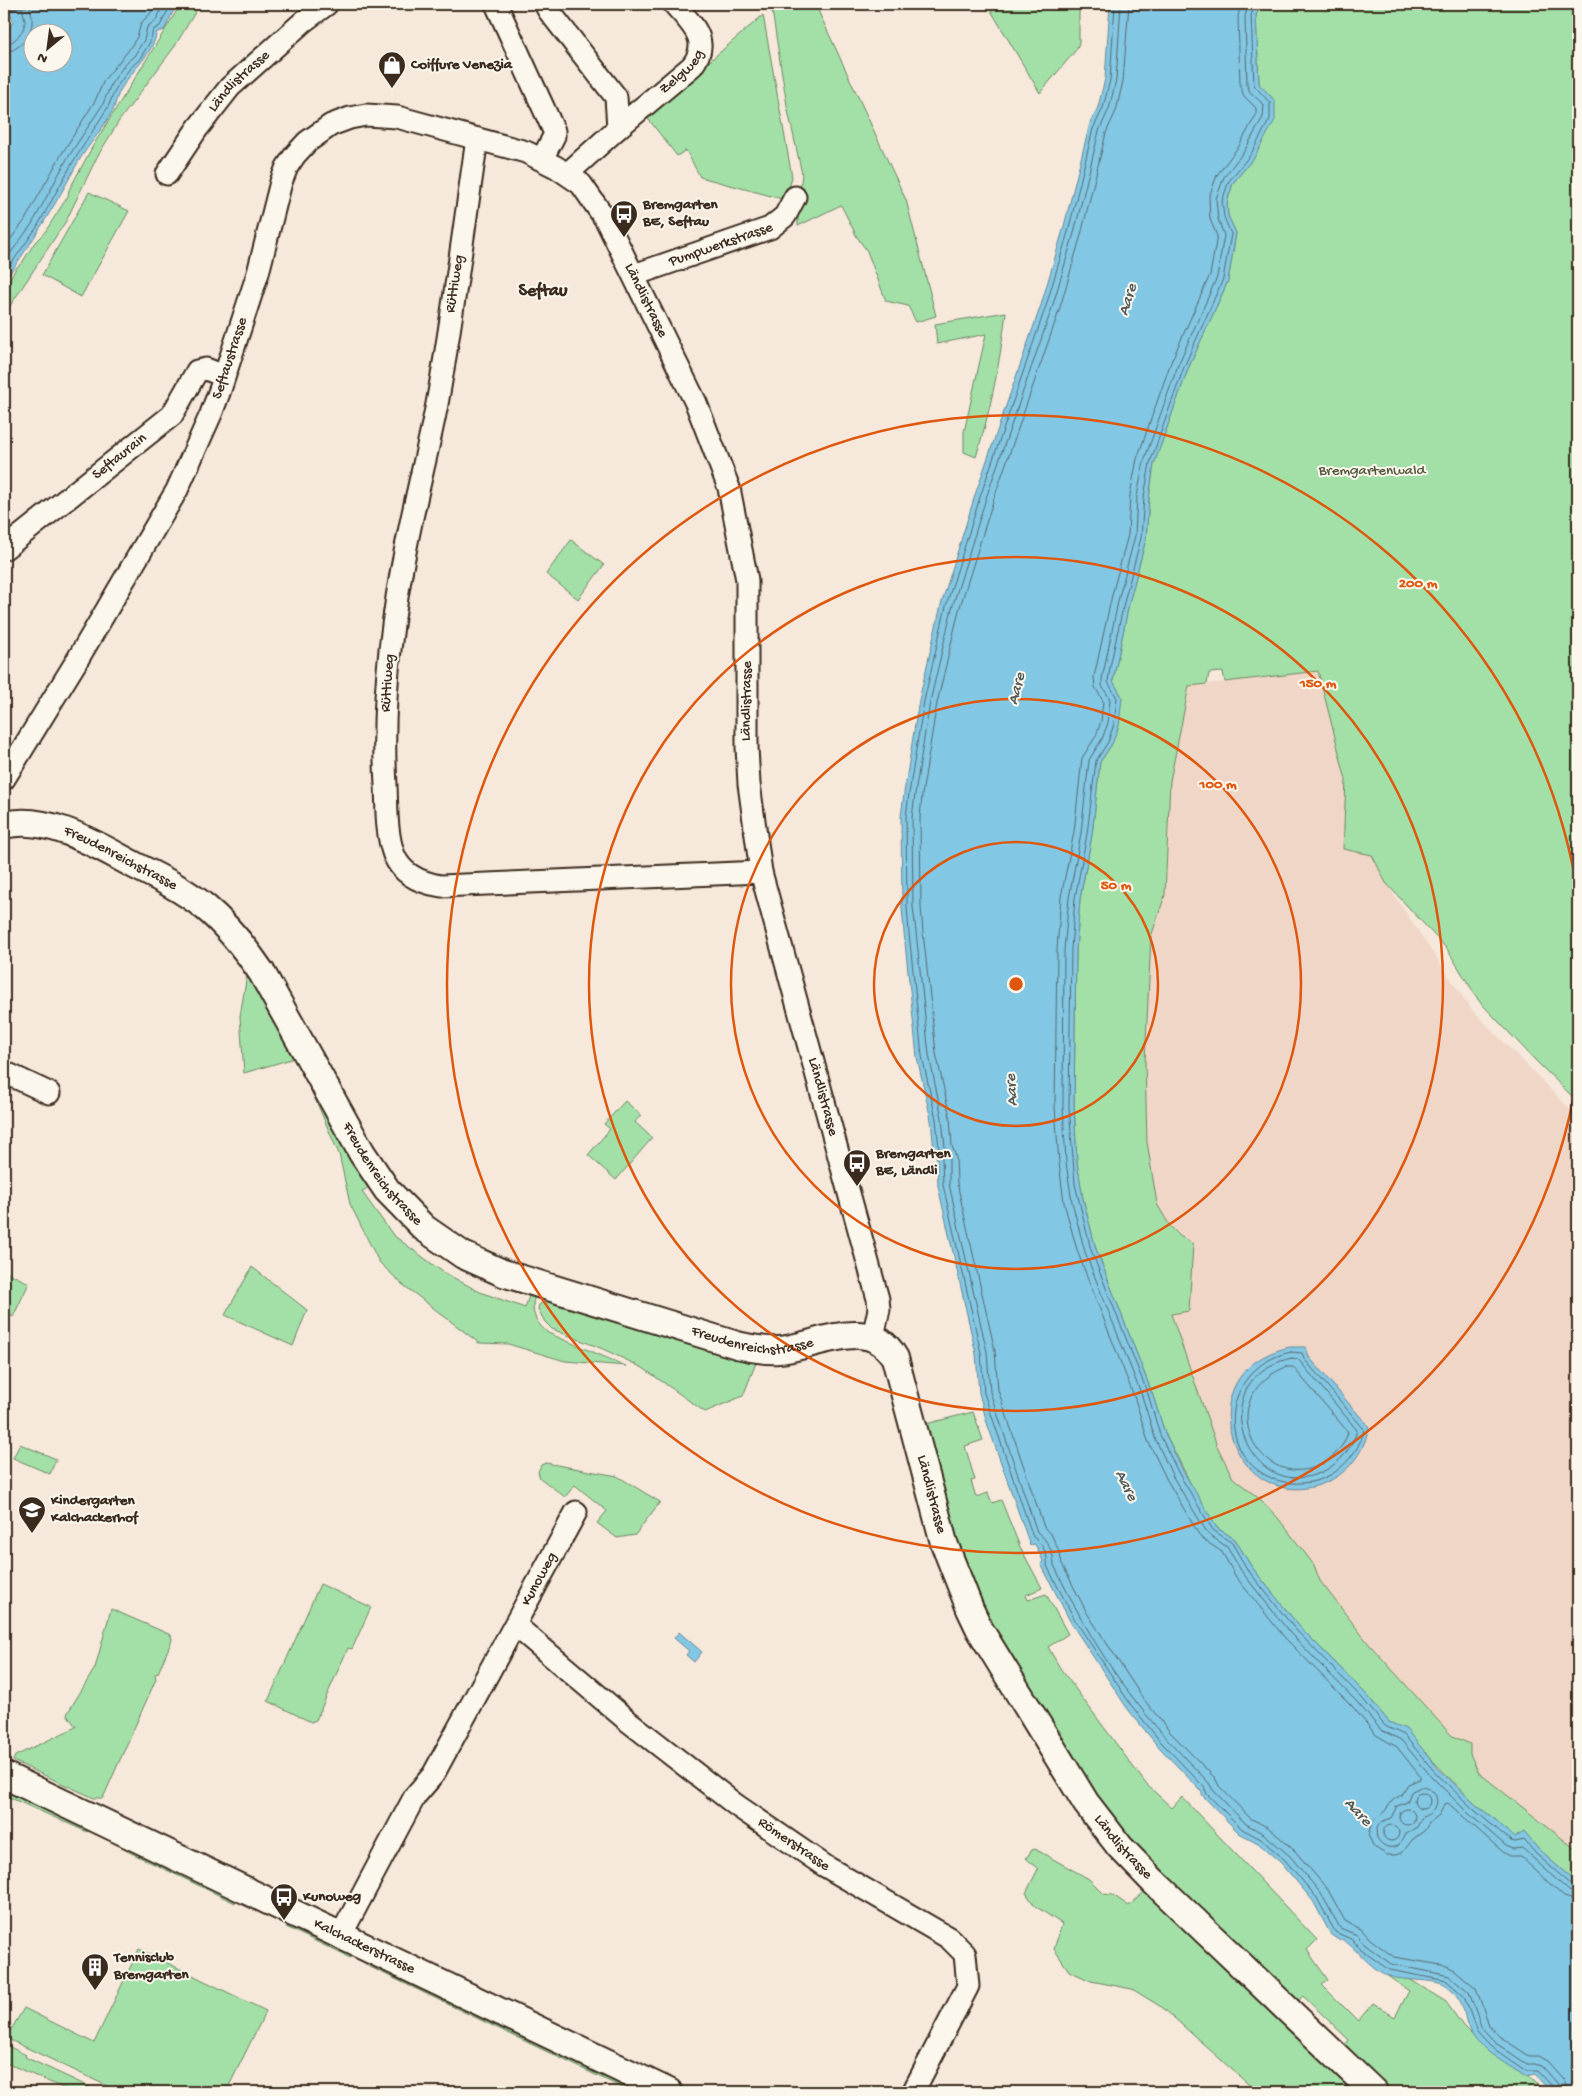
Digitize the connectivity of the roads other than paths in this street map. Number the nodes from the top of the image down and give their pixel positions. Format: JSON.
{"nodes":[{"id":1,"x":327,"y":4,"type":"edge"},
{"id":2,"x":496,"y":4,"type":"edge"},
{"id":3,"x":545,"y":4,"type":"edge"},
{"id":4,"x":674,"y":4,"type":"edge"},
{"id":5,"x":618,"y":128,"type":"junction"},
{"id":6,"x":477,"y":139,"type":"junction"},
{"id":7,"x":542,"y":159,"type":"junction"},
{"id":8,"x":167,"y":174,"type":"dead end"},
{"id":9,"x":567,"y":174,"type":"junction"},
{"id":10,"x":795,"y":197,"type":"dead end"},
{"id":11,"x":634,"y":275,"type":"junction"},
{"id":12,"x":224,"y":376,"type":"junction"},
{"id":13,"x":4,"y":549,"type":"edge"},
{"id":14,"x":4,"y":779,"type":"edge"},
{"id":15,"x":4,"y":820,"type":"edge"},
{"id":16,"x":762,"y":872,"type":"junction"},
{"id":17,"x":4,"y":1072,"type":"edge"},
{"id":18,"x":50,"y":1093,"type":"dead end"},
{"id":19,"x":873,"y":1337,"type":"junction"},
{"id":20,"x":576,"y":1512,"type":"dead end"},
{"id":21,"x":514,"y":1625,"type":"junction"},
{"id":22,"x":4,"y":1775,"type":"edge"},
{"id":23,"x":341,"y":1935,"type":"junction"},
{"id":24,"x":670,"y":2092,"type":"edge"},
{"id":25,"x":913,"y":2092,"type":"edge"},
{"id":26,"x":1374,"y":2092,"type":"edge"}],
"edges":[{"from":1,"to":8,"type":"street","name":"Ländlistrasse"},
{"from":2,"to":7,"type":"street"},
{"from":3,"to":5,"type":"street"},
{"from":4,"to":5,"type":"street","name":"Zelgweg"},
{"from":5,"to":9,"type":"street","name":"Zelgweg"},
{"from":6,"to":7,"type":"street","name":"Seftaustrasse"},
{"from":6,"to":12,"type":"street","name":"Seftaustrasse"},
{"from":6,"to":16,"type":"street","name":"Rüttiweg"},
{"from":7,"to":9,"type":"street","name":"Ländlistrasse"},
{"from":9,"to":11,"type":"street","name":"Ländlistrasse"},
{"from":10,"to":11,"type":"street","name":"Pumpwerkstrasse"},
{"from":11,"to":16,"type":"street","name":"Ländlistrasse"},
{"from":12,"to":13,"type":"street","name":"Seftaurain"},
{"from":12,"to":14,"type":"street","name":"Seftaustrasse"},
{"from":15,"to":19,"type":"street","name":"Freudenreichstrasse"},
{"from":16,"to":19,"type":"street","name":"Ländlistrasse"},
{"from":17,"to":18,"type":"street"},
{"from":19,"to":26,"type":"street","name":"Ländlistrasse"},
{"from":20,"to":21,"type":"street","name":"Kunoweg"},
{"from":21,"to":23,"type":"street","name":"Kunoweg"},
{"from":21,"to":25,"type":"street","name":"Römerstrasse"},
{"from":22,"to":23,"type":"street","name":"Kalchackerstrasse"},
{"from":23,"to":24,"type":"street","name":"Kalchackerstrasse"}]}
